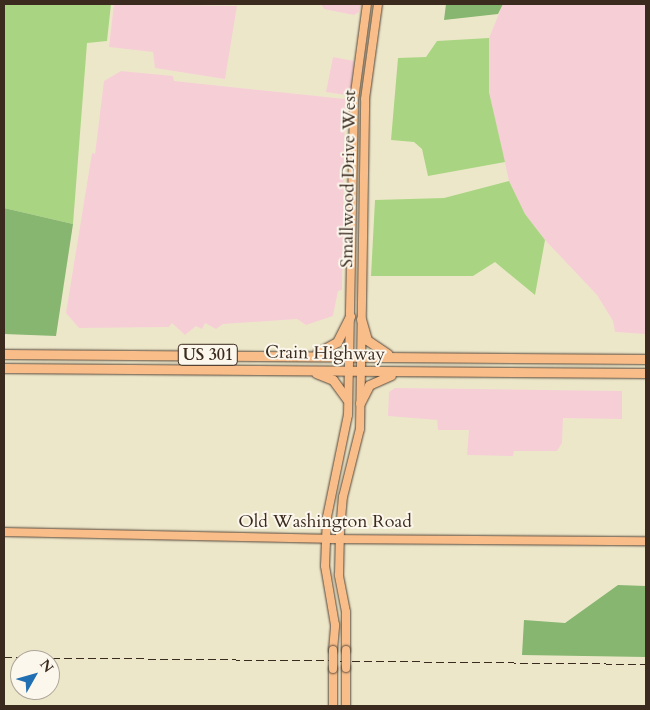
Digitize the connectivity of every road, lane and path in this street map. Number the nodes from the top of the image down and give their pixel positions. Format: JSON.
{"nodes":[{"id":1,"x":367,"y":4,"type":"edge"},
{"id":2,"x":378,"y":4,"type":"edge"},
{"id":3,"x":350,"y":316,"type":"junction"},
{"id":4,"x":361,"y":319,"type":"junction"},
{"id":5,"x":4,"y":354,"type":"edge"},
{"id":6,"x":311,"y":356,"type":"junction"},
{"id":7,"x":348,"y":356,"type":"junction"},
{"id":8,"x":360,"y":356,"type":"junction"},
{"id":9,"x":393,"y":356,"type":"junction"},
{"id":10,"x":646,"y":359,"type":"edge"},
{"id":11,"x":4,"y":368,"type":"edge"},
{"id":12,"x":296,"y":369,"type":"junction"},
{"id":13,"x":348,"y":371,"type":"junction"},
{"id":14,"x":360,"y":371,"type":"junction"},
{"id":15,"x":400,"y":372,"type":"junction"},
{"id":16,"x":646,"y":374,"type":"edge"},
{"id":17,"x":346,"y":399,"type":"junction"},
{"id":18,"x":360,"y":403,"type":"junction"},
{"id":19,"x":4,"y":532,"type":"edge"},
{"id":20,"x":340,"y":538,"type":"junction"},
{"id":21,"x":326,"y":539,"type":"junction"},
{"id":22,"x":646,"y":541,"type":"edge"},
{"id":23,"x":333,"y":706,"type":"edge"},
{"id":24,"x":346,"y":706,"type":"edge"}],
"edges":[{"from":1,"to":3,"type":"main road","name":"Smallwood Drive West"},
{"from":2,"to":4,"type":"main road","name":"Smallwood Drive West"},
{"from":3,"to":6,"type":"highway"},
{"from":3,"to":7,"type":"main road","name":"Smallwood Drive West"},
{"from":4,"to":8,"type":"main road","name":"Smallwood Drive West"},
{"from":4,"to":9,"type":"highway"},
{"from":5,"to":6,"type":"highway","name":"Crain Highway","number":"US 301"},
{"from":6,"to":7,"type":"highway","name":"Crain Highway","number":"US 301"},
{"from":7,"to":8,"type":"highway","name":"Crain Highway","number":"US 301"},
{"from":7,"to":13,"type":"main road","name":"Smallwood Drive West"},
{"from":8,"to":9,"type":"highway","name":"Crain Highway","number":"US 301"},
{"from":8,"to":14,"type":"main road","name":"Smallwood Drive West"},
{"from":9,"to":10,"type":"highway","name":"Crain Highway","number":"US 301"},
{"from":11,"to":12,"type":"highway","name":"Crain Highway","number":"US 301"},
{"from":12,"to":13,"type":"highway","name":"Crain Highway","number":"US 301"},
{"from":12,"to":17,"type":"highway"},
{"from":13,"to":14,"type":"highway","name":"Crain Highway","number":"US 301"},
{"from":13,"to":17,"type":"main road","name":"Smallwood Drive West"},
{"from":14,"to":15,"type":"highway","name":"Crain Highway","number":"US 301"},
{"from":14,"to":18,"type":"main road","name":"Smallwood Drive West"},
{"from":15,"to":16,"type":"highway","name":"Crain Highway","number":"US 301"},
{"from":15,"to":18,"type":"highway"},
{"from":17,"to":21,"type":"main road","name":"Smallwood Drive West"},
{"from":18,"to":20,"type":"main road","name":"Smallwood Drive West"},
{"from":19,"to":21,"type":"main road","name":"Old Washington Road"},
{"from":20,"to":21,"type":"main road","name":"Old Washington Road"},
{"from":20,"to":22,"type":"main road","name":"Old Washington Road"},
{"from":20,"to":24,"type":"main road","name":"Smallwood Drive West","bridge":true},
{"from":21,"to":23,"type":"main road","name":"Smallwood Drive West","bridge":true}]}
